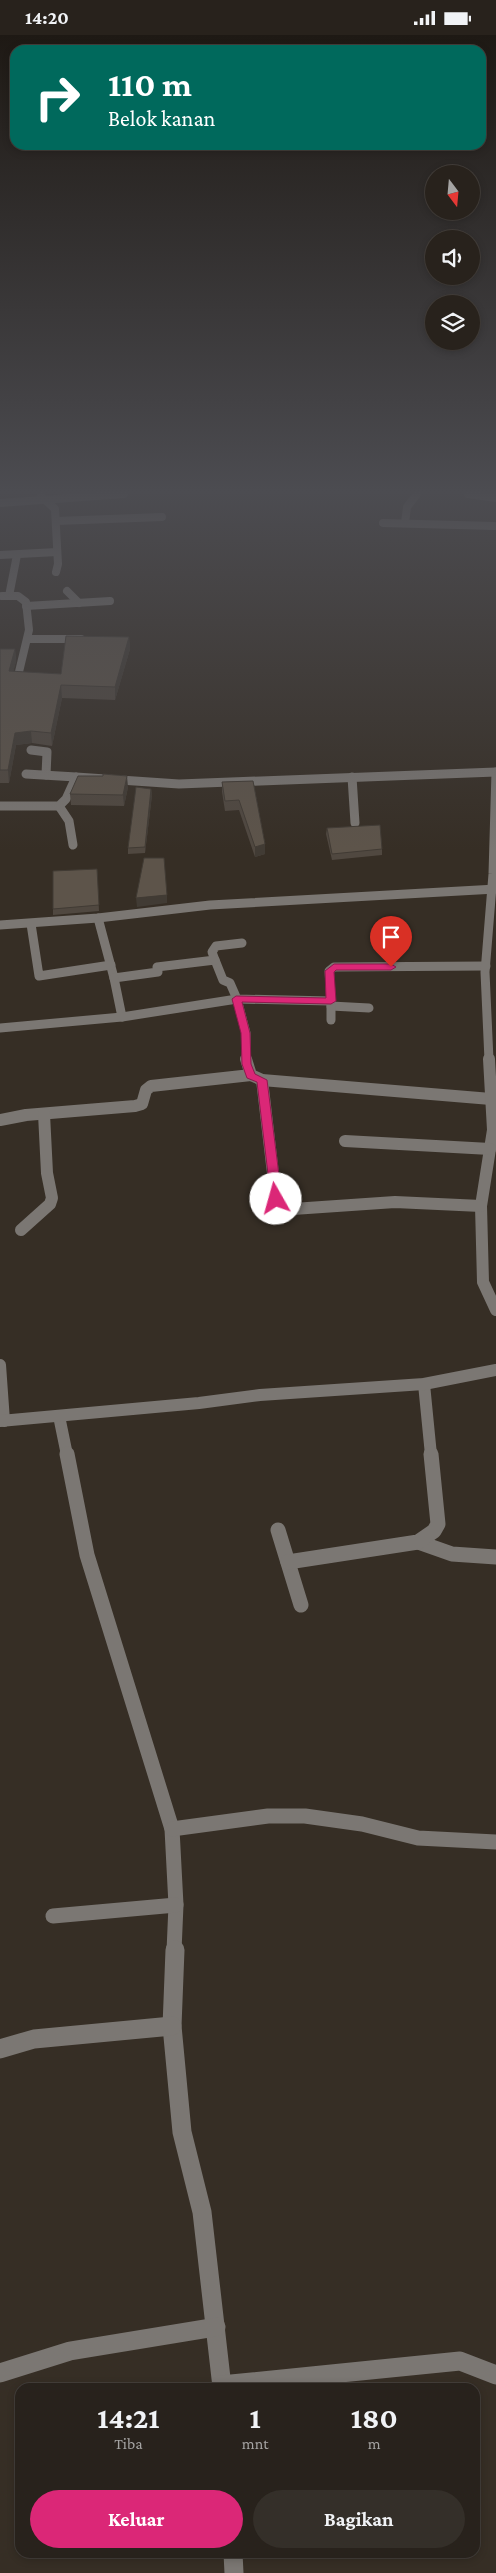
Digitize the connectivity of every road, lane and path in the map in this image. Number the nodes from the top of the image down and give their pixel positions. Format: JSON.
{"nodes":[{"id":1,"x":26,"y":612,"type":"edge"},
{"id":2,"x":28,"y":639,"type":"junction"},
{"id":3,"x":92,"y":640,"type":"edge"},
{"id":4,"x":18,"y":676,"type":"edge"},
{"id":5,"x":31,"y":750,"type":"dead end"},
{"id":6,"x":496,"y":772,"type":"edge"},
{"id":7,"x":26,"y":774,"type":"dead end"},
{"id":8,"x":46,"y":775,"type":"junction"},
{"id":9,"x":76,"y":777,"type":"junction"},
{"id":10,"x":352,"y":777,"type":"junction"},
{"id":11,"x":0,"y":806,"type":"edge"},
{"id":12,"x":59,"y":806,"type":"junction"},
{"id":13,"x":355,"y":823,"type":"dead end"},
{"id":14,"x":73,"y":845,"type":"dead end"},
{"id":15,"x":494,"y":889,"type":"edge"},
{"id":16,"x":98,"y":918,"type":"junction"},
{"id":17,"x":31,"y":924,"type":"junction"},
{"id":18,"x":0,"y":925,"type":"edge"},
{"id":19,"x":242,"y":943,"type":"dead end"},
{"id":20,"x":215,"y":960,"type":"junction"},
{"id":21,"x":111,"y":965,"type":"junction"},
{"id":22,"x":486,"y":966,"type":"junction"},
{"id":23,"x":114,"y":978,"type":"junction"},
{"id":24,"x":236,"y":999,"type":"junction"},
{"id":25,"x":331,"y":1004,"type":"junction"},
{"id":26,"x":369,"y":1008,"type":"dead end"},
{"id":27,"x":122,"y":1017,"type":"junction"},
{"id":28,"x":331,"y":1020,"type":"dead end"},
{"id":29,"x":0,"y":1029,"type":"edge"},
{"id":30,"x":256,"y":1078,"type":"junction"},
{"id":31,"x":491,"y":1099,"type":"junction"},
{"id":32,"x":44,"y":1114,"type":"junction"},
{"id":33,"x":494,"y":1115,"type":"edge"},
{"id":34,"x":0,"y":1120,"type":"edge"},
{"id":35,"x":345,"y":1141,"type":"dead end"},
{"id":36,"x":490,"y":1149,"type":"junction"},
{"id":37,"x":480,"y":1206,"type":"junction"},
{"id":38,"x":21,"y":1230,"type":"dead end"},
{"id":39,"x":496,"y":1310,"type":"edge"},
{"id":40,"x":0,"y":1365,"type":"edge"},
{"id":41,"x":496,"y":1370,"type":"edge"},
{"id":42,"x":424,"y":1383,"type":"junction"},
{"id":43,"x":59,"y":1416,"type":"junction"},
{"id":44,"x":2,"y":1421,"type":"edge"},
{"id":45,"x":278,"y":1530,"type":"dead end"},
{"id":46,"x":418,"y":1542,"type":"junction"},
{"id":47,"x":496,"y":1557,"type":"edge"},
{"id":48,"x":288,"y":1562,"type":"junction"},
{"id":49,"x":302,"y":1605,"type":"dead end"},
{"id":50,"x":172,"y":1829,"type":"junction"},
{"id":51,"x":496,"y":1843,"type":"edge"},
{"id":52,"x":176,"y":1905,"type":"junction"},
{"id":53,"x":53,"y":1916,"type":"dead end"},
{"id":54,"x":172,"y":2026,"type":"junction"},
{"id":55,"x":0,"y":2049,"type":"edge"},
{"id":56,"x":216,"y":2327,"type":"junction"},
{"id":57,"x":0,"y":2373,"type":"edge"},
{"id":58,"x":496,"y":2375,"type":"edge"},
{"id":59,"x":222,"y":2383,"type":"edge"},
{"id":60,"x":251,"y":2383,"type":"edge"},
{"id":61,"x":233,"y":2558,"type":"edge"},
{"id":62,"x":234,"y":2573,"type":"edge"}],
"edges":[{"from":1,"to":2,"type":"street"},
{"from":2,"to":3,"type":"street"},
{"from":2,"to":4,"type":"street"},
{"from":5,"to":8,"type":"street"},
{"from":6,"to":10,"type":"street"},
{"from":6,"to":15,"type":"street"},
{"from":7,"to":8,"type":"street"},
{"from":8,"to":9,"type":"street"},
{"from":9,"to":10,"type":"street"},
{"from":9,"to":12,"type":"street"},
{"from":10,"to":13,"type":"street"},
{"from":11,"to":12,"type":"street"},
{"from":12,"to":14,"type":"street"},
{"from":15,"to":16,"type":"street"},
{"from":15,"to":22,"type":"street"},
{"from":16,"to":17,"type":"street"},
{"from":16,"to":21,"type":"street"},
{"from":17,"to":18,"type":"street"},
{"from":17,"to":21,"type":"street"},
{"from":19,"to":20,"type":"street"},
{"from":20,"to":23,"type":"street"},
{"from":20,"to":24,"type":"street"},
{"from":21,"to":23,"type":"street"},
{"from":22,"to":25,"type":"street"},
{"from":22,"to":31,"type":"street"},
{"from":23,"to":27,"type":"street"},
{"from":24,"to":25,"type":"street"},
{"from":24,"to":27,"type":"street"},
{"from":24,"to":30,"type":"street"},
{"from":25,"to":26,"type":"street"},
{"from":25,"to":28,"type":"street"},
{"from":27,"to":29,"type":"street"},
{"from":30,"to":31,"type":"street"},
{"from":30,"to":32,"type":"street"},
{"from":30,"to":37,"type":"street"},
{"from":31,"to":33,"type":"street"},
{"from":32,"to":34,"type":"street"},
{"from":32,"to":38,"type":"street"},
{"from":33,"to":36,"type":"street"},
{"from":35,"to":36,"type":"street"},
{"from":36,"to":37,"type":"street"},
{"from":37,"to":39,"type":"street"},
{"from":40,"to":44,"type":"street"},
{"from":41,"to":42,"type":"street"},
{"from":42,"to":43,"type":"street"},
{"from":42,"to":46,"type":"street"},
{"from":43,"to":44,"type":"street"},
{"from":43,"to":50,"type":"street"},
{"from":45,"to":48,"type":"street"},
{"from":46,"to":47,"type":"street"},
{"from":46,"to":48,"type":"street"},
{"from":48,"to":49,"type":"street"},
{"from":50,"to":51,"type":"street"},
{"from":50,"to":52,"type":"street"},
{"from":52,"to":53,"type":"street"},
{"from":52,"to":54,"type":"street"},
{"from":54,"to":55,"type":"street"},
{"from":54,"to":56,"type":"street"},
{"from":56,"to":57,"type":"street"},
{"from":56,"to":59,"type":"street"},
{"from":58,"to":60,"type":"street"},
{"from":61,"to":62,"type":"street"}]}
